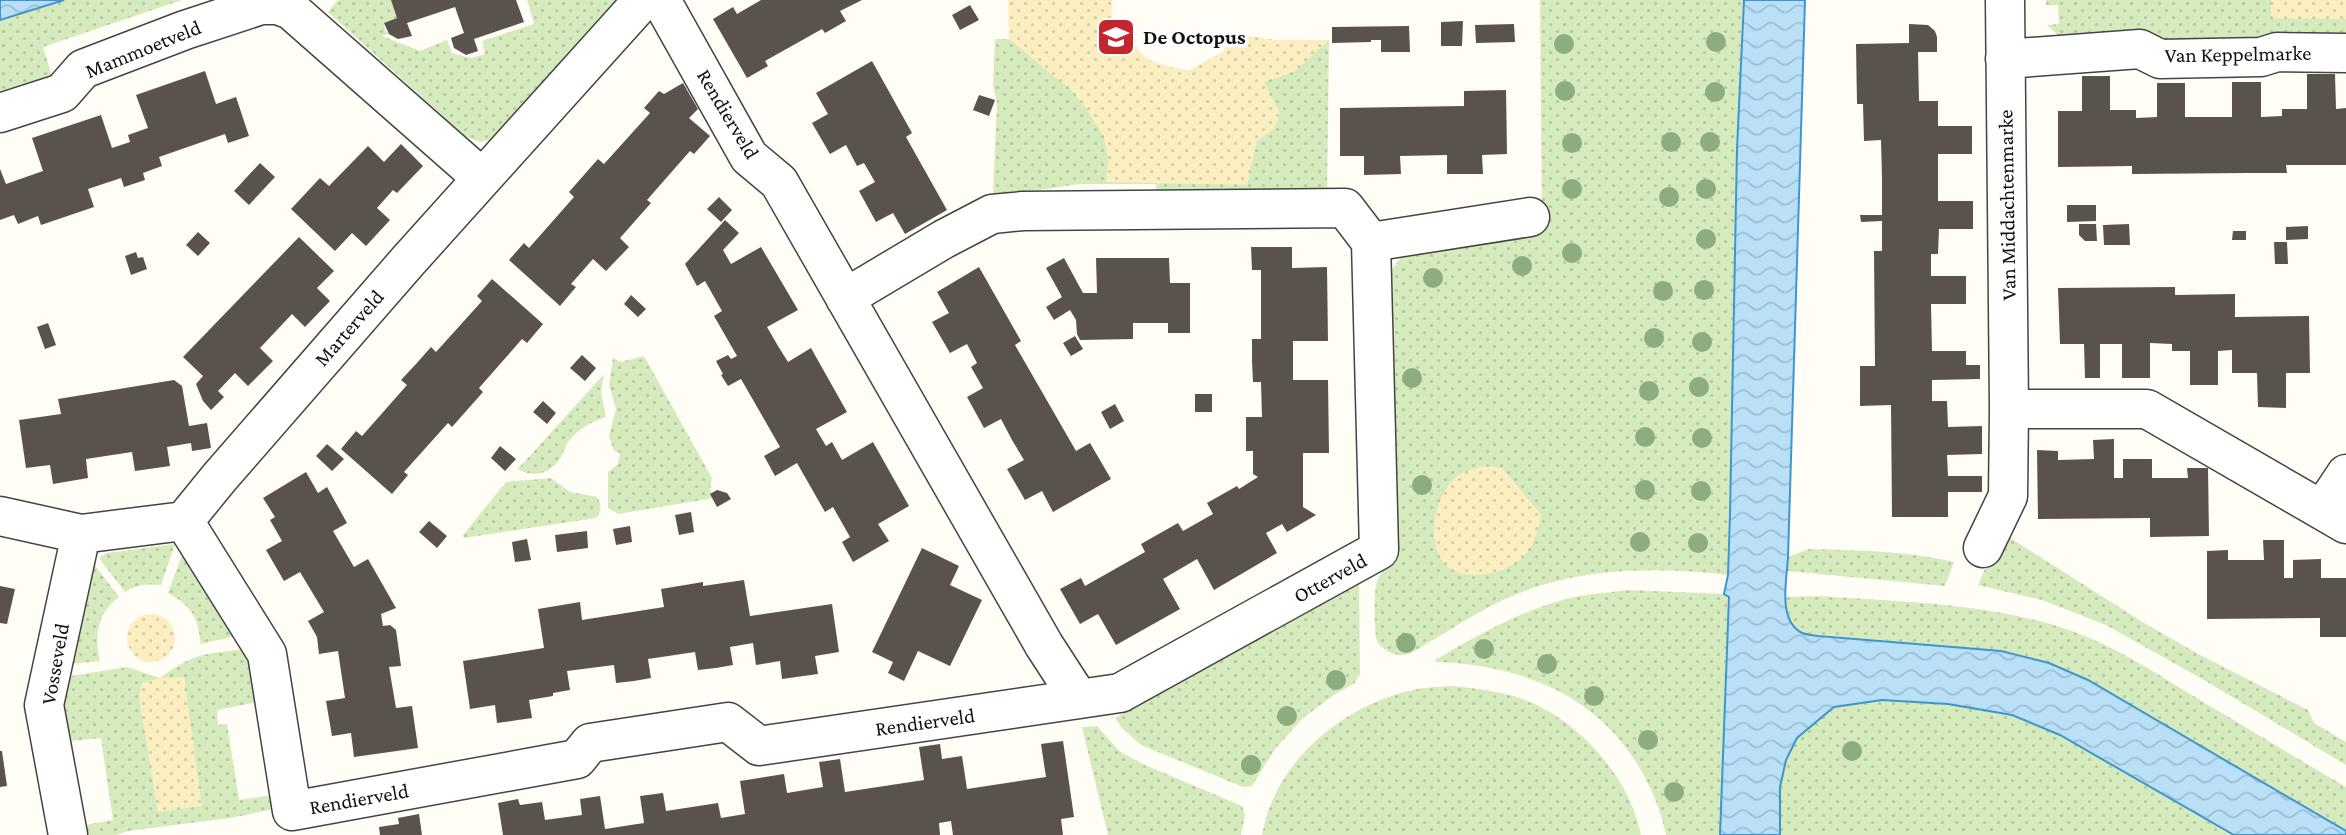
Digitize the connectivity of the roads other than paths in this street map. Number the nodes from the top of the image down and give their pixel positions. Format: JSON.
{"nodes":[{"id":1,"x":643,"y":0,"type":"edge"},
{"id":2,"x":662,"y":0,"type":"edge"},
{"id":3,"x":2005,"y":0,"type":"edge"},
{"id":4,"x":2346,"y":53,"type":"edge"},
{"id":5,"x":2005,"y":59,"type":"junction"},
{"id":6,"x":0,"y":113,"type":"edge"},
{"id":7,"x":482,"y":178,"type":"junction"},
{"id":8,"x":1530,"y":217,"type":"dead end"},
{"id":9,"x":1371,"y":242,"type":"junction"},
{"id":10,"x":845,"y":298,"type":"junction"},
{"id":11,"x":2009,"y":409,"type":"junction"},
{"id":12,"x":2346,"y":474,"type":"edge"},
{"id":13,"x":0,"y":516,"type":"edge"},
{"id":14,"x":2334,"y":517,"type":"edge"},
{"id":15,"x":184,"y":521,"type":"junction"},
{"id":16,"x":81,"y":534,"type":"junction"},
{"id":17,"x":1983,"y":548,"type":"dead end"},
{"id":18,"x":1079,"y":699,"type":"junction"},
{"id":19,"x":68,"y":835,"type":"edge"}],
"edges":[{"from":1,"to":7,"type":"street","name":"Marterveld"},
{"from":2,"to":10,"type":"street","name":"Rendierveld"},
{"from":3,"to":5,"type":"street","name":"Van Middachtenmarke"},
{"from":4,"to":5,"type":"street","name":"Van Keppelmarke"},
{"from":5,"to":11,"type":"street","name":"Van Middachtenmarke"},
{"from":6,"to":7,"type":"street","name":"Mammoetveld"},
{"from":7,"to":15,"type":"street","name":"Marterveld"},
{"from":8,"to":9,"type":"street"},
{"from":9,"to":10,"type":"street"},
{"from":9,"to":18,"type":"street","name":"Otterveld"},
{"from":10,"to":18,"type":"street","name":"Rendierveld"},
{"from":11,"to":14,"type":"street"},
{"from":11,"to":17,"type":"street","name":"Van Middachtenmarke"},
{"from":12,"to":14,"type":"street"},
{"from":13,"to":16,"type":"street"},
{"from":15,"to":16,"type":"street"},
{"from":15,"to":18,"type":"street","name":"Rendierveld"},
{"from":16,"to":19,"type":"street","name":"Vosseveld"}]}
